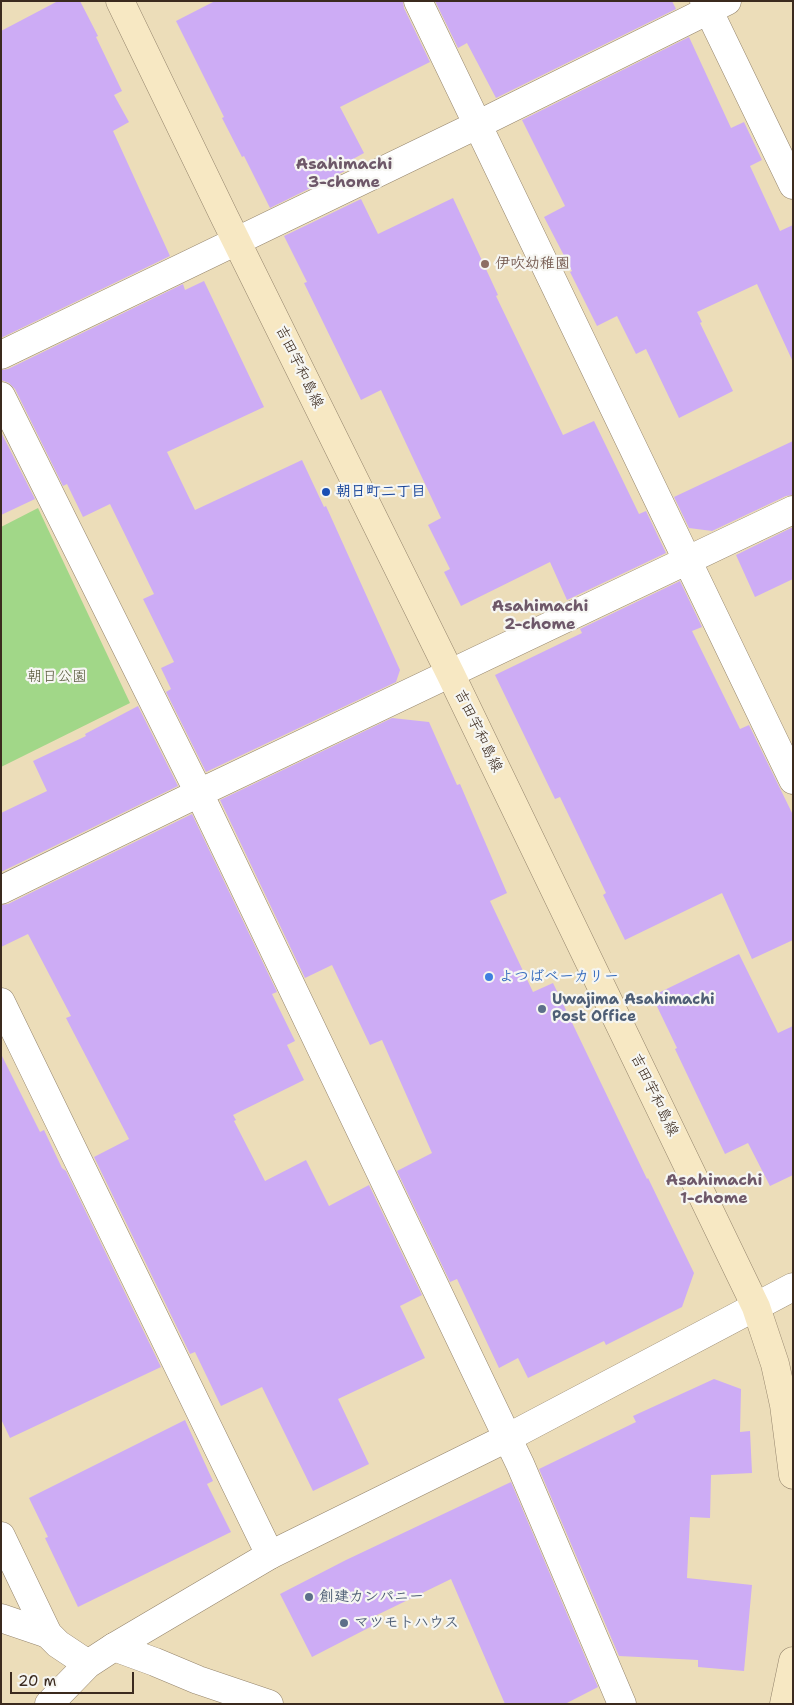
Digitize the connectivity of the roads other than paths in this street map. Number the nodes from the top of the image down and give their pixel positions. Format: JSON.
{"nodes":[{"id":1,"x":120,"y":1,"type":"edge"},
{"id":2,"x":418,"y":1,"type":"edge"},
{"id":3,"x":713,"y":4,"type":"edge"},
{"id":4,"x":477,"y":125,"type":"junction"},
{"id":5,"x":793,"y":185,"type":"edge"},
{"id":6,"x":237,"y":242,"type":"junction"},
{"id":7,"x":1,"y":355,"type":"edge"},
{"id":8,"x":1,"y":396,"type":"edge"},
{"id":9,"x":793,"y":510,"type":"edge"},
{"id":10,"x":688,"y":561,"type":"junction"},
{"id":11,"x":450,"y":673,"type":"junction"},
{"id":12,"x":793,"y":780,"type":"edge"},
{"id":13,"x":199,"y":793,"type":"junction"},
{"id":14,"x":1,"y":890,"type":"edge"},
{"id":15,"x":1,"y":1002,"type":"edge"},
{"id":16,"x":793,"y":1287,"type":"edge"},
{"id":17,"x":756,"y":1307,"type":"junction"},
{"id":18,"x":507,"y":1438,"type":"junction"},
{"id":19,"x":792,"y":1465,"type":"edge"},
{"id":20,"x":1,"y":1536,"type":"edge"},
{"id":21,"x":270,"y":1555,"type":"junction"},
{"id":22,"x":1,"y":1618,"type":"edge"},
{"id":23,"x":48,"y":1634,"type":"junction"},
{"id":24,"x":114,"y":1647,"type":"junction"},
{"id":25,"x":793,"y":1661,"type":"edge"},
{"id":26,"x":88,"y":1664,"type":"junction"},
{"id":27,"x":50,"y":1704,"type":"edge"},
{"id":28,"x":269,"y":1704,"type":"edge"},
{"id":29,"x":622,"y":1704,"type":"edge"},
{"id":30,"x":784,"y":1704,"type":"edge"}],
"edges":[{"from":1,"to":6,"type":"main road","name":"吉田宇和島線"},
{"from":2,"to":4,"type":"street"},
{"from":3,"to":4,"type":"street"},
{"from":3,"to":5,"type":"street"},
{"from":4,"to":6,"type":"street"},
{"from":4,"to":10,"type":"street"},
{"from":6,"to":7,"type":"street"},
{"from":6,"to":11,"type":"main road","name":"吉田宇和島線"},
{"from":8,"to":13,"type":"street"},
{"from":9,"to":10,"type":"street"},
{"from":10,"to":11,"type":"street"},
{"from":10,"to":12,"type":"street"},
{"from":11,"to":13,"type":"street"},
{"from":11,"to":17,"type":"main road","name":"吉田宇和島線"},
{"from":13,"to":14,"type":"street"},
{"from":13,"to":18,"type":"street"},
{"from":15,"to":21,"type":"street"},
{"from":16,"to":17,"type":"street"},
{"from":17,"to":18,"type":"street"},
{"from":17,"to":19,"type":"main road","name":"吉田宇和島線"},
{"from":18,"to":21,"type":"street"},
{"from":18,"to":29,"type":"street"},
{"from":20,"to":23,"type":"street"},
{"from":21,"to":24,"type":"street"},
{"from":22,"to":23,"type":"street"},
{"from":23,"to":26,"type":"street"},
{"from":24,"to":26,"type":"street"},
{"from":24,"to":28,"type":"street"},
{"from":25,"to":30,"type":"main road"},
{"from":26,"to":27,"type":"street"}]}
